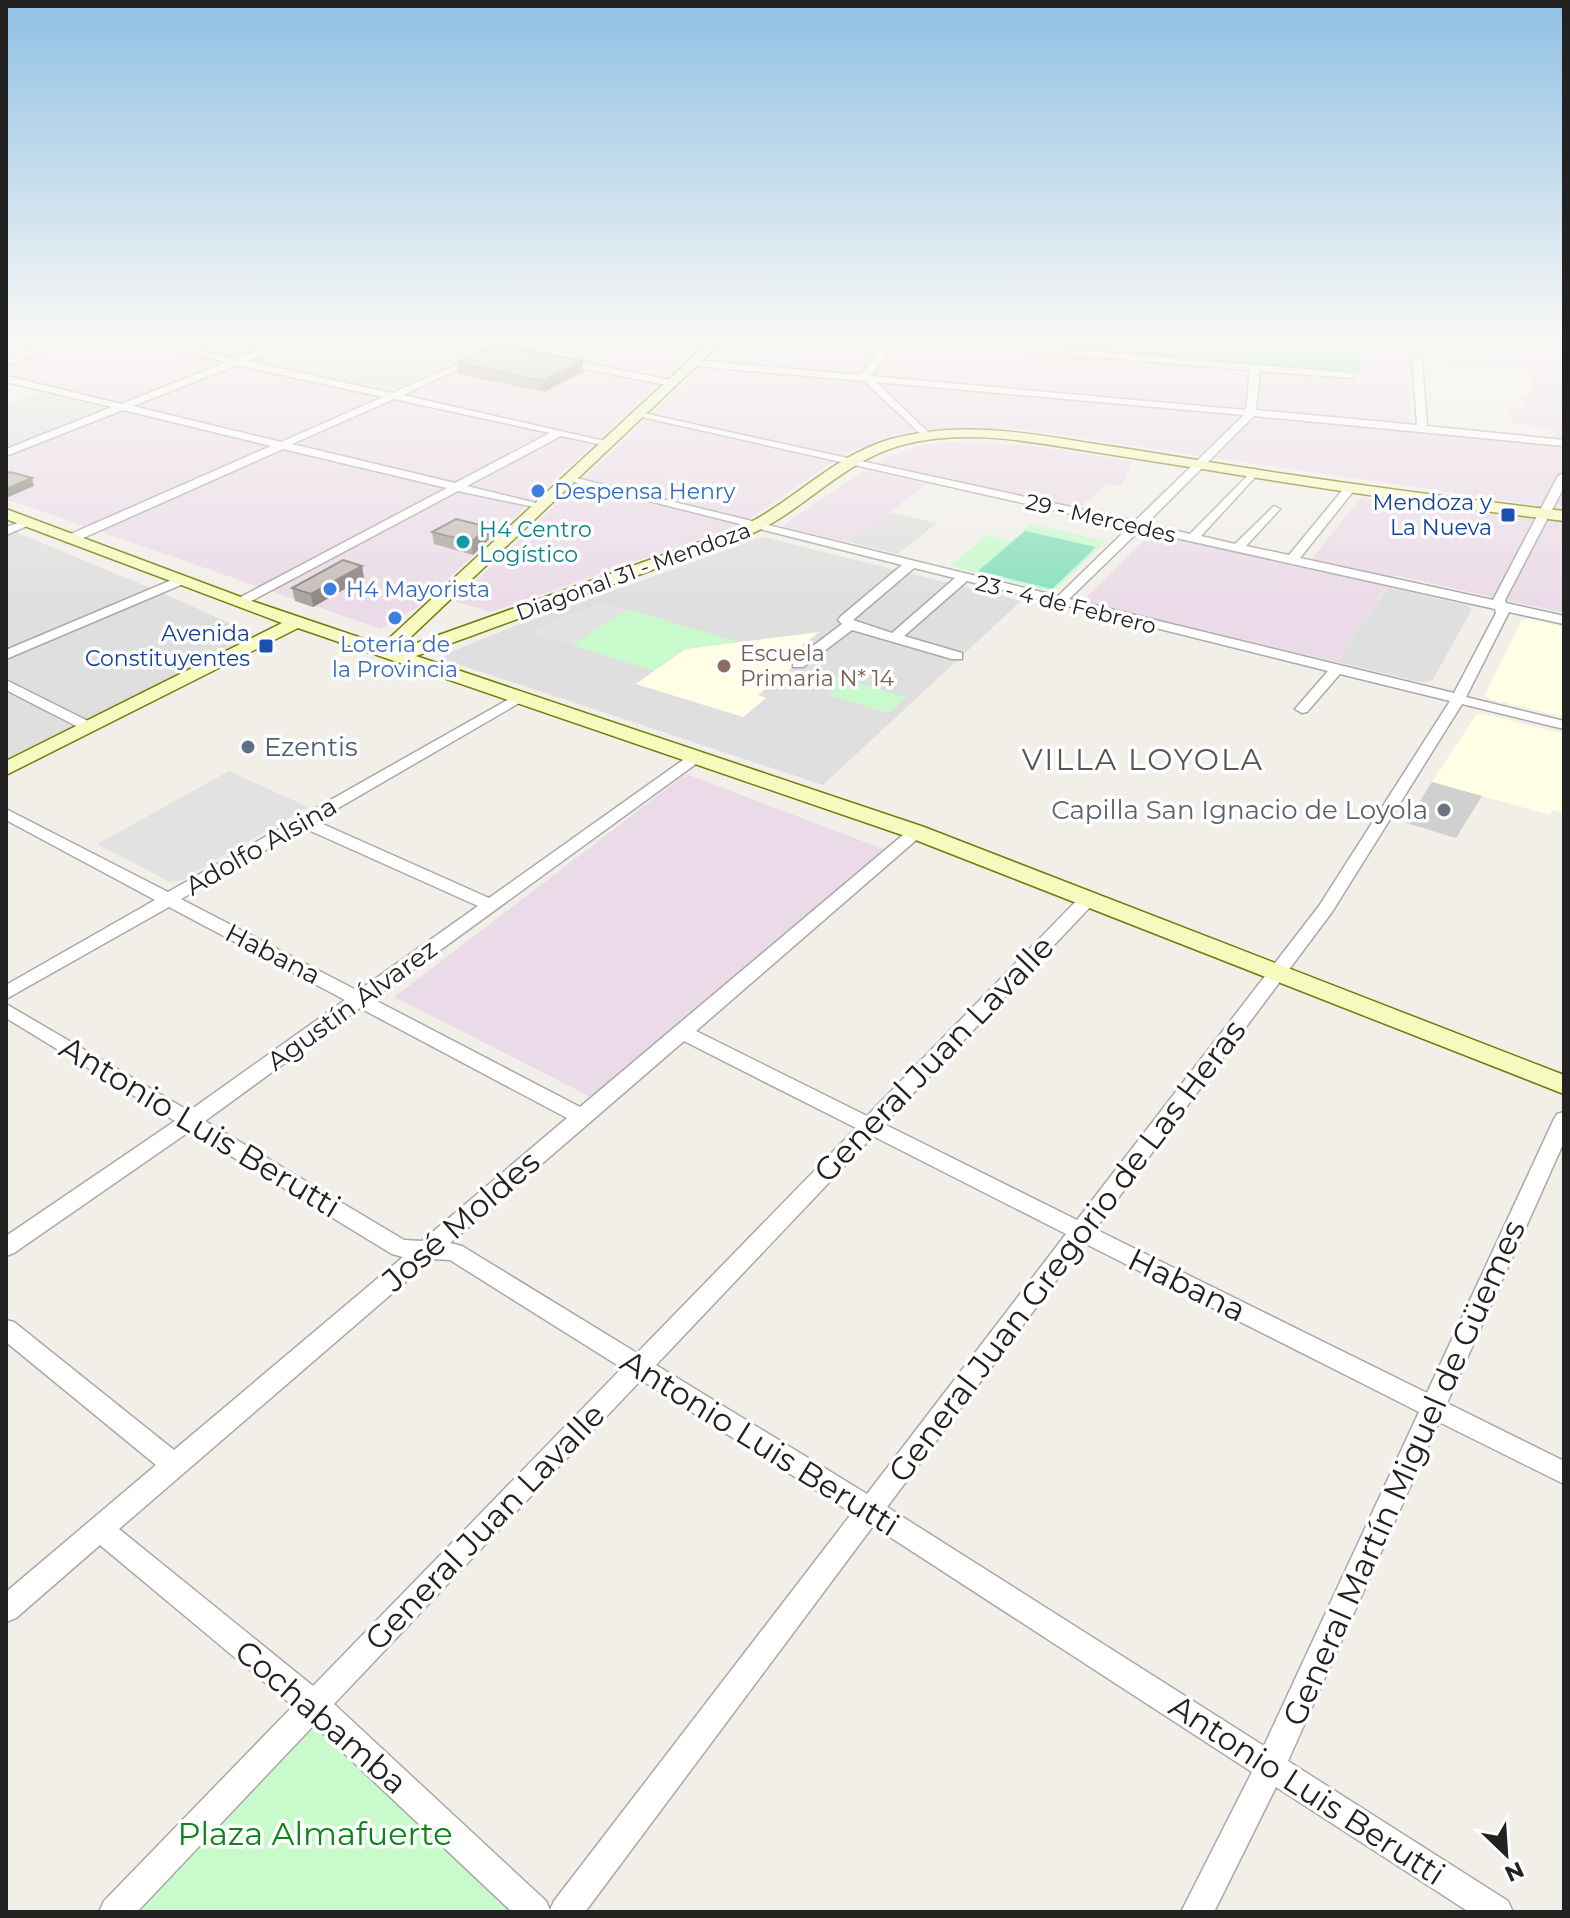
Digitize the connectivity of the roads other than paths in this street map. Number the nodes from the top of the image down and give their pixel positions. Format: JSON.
{"nodes":[{"id":1,"x":68,"y":428,"type":"edge"},
{"id":2,"x":208,"y":428,"type":"edge"},
{"id":3,"x":318,"y":428,"type":"edge"},
{"id":4,"x":539,"y":428,"type":"edge"},
{"id":5,"x":625,"y":428,"type":"edge"},
{"id":6,"x":695,"y":428,"type":"edge"},
{"id":7,"x":917,"y":428,"type":"edge"},
{"id":8,"x":1237,"y":428,"type":"edge"},
{"id":9,"x":1416,"y":428,"type":"edge"},
{"id":10,"x":1422,"y":428,"type":"joint"},
{"id":11,"x":560,"y":432,"type":"junction"},
{"id":12,"x":925,"y":435,"type":"junction"},
{"id":13,"x":608,"y":443,"type":"junction"},
{"id":14,"x":1564,"y":443,"type":"edge"},
{"id":15,"x":279,"y":445,"type":"junction"},
{"id":16,"x":6,"y":453,"type":"edge"},
{"id":17,"x":848,"y":461,"type":"junction"},
{"id":18,"x":1201,"y":463,"type":"junction"},
{"id":19,"x":1254,"y":472,"type":"junction"},
{"id":20,"x":1564,"y":476,"type":"edge"},
{"id":21,"x":568,"y":479,"type":"junction"},
{"id":22,"x":458,"y":488,"type":"junction"},
{"id":23,"x":1349,"y":489,"type":"junction"},
{"id":24,"x":540,"y":507,"type":"junction"},
{"id":25,"x":1274,"y":509,"type":"dead end"},
{"id":26,"x":6,"y":514,"type":"edge"},
{"id":27,"x":1543,"y":514,"type":"junction"},
{"id":28,"x":1564,"y":516,"type":"edge"},
{"id":29,"x":28,"y":523,"type":"junction"},
{"id":30,"x":1137,"y":525,"type":"junction"},
{"id":31,"x":756,"y":526,"type":"junction"},
{"id":32,"x":6,"y":531,"type":"edge"},
{"id":33,"x":1192,"y":538,"type":"junction"},
{"id":34,"x":70,"y":539,"type":"junction"},
{"id":35,"x":1238,"y":548,"type":"junction"},
{"id":36,"x":1292,"y":560,"type":"junction"},
{"id":37,"x":910,"y":565,"type":"junction"},
{"id":38,"x":963,"y":578,"type":"junction"},
{"id":39,"x":179,"y":581,"type":"junction"},
{"id":40,"x":1059,"y":602,"type":"junction"},
{"id":41,"x":240,"y":603,"type":"junction"},
{"id":42,"x":1501,"y":606,"type":"junction"},
{"id":43,"x":1564,"y":620,"type":"edge"},
{"id":44,"x":295,"y":623,"type":"junction"},
{"id":45,"x":850,"y":625,"type":"junction"},
{"id":46,"x":894,"y":638,"type":"junction"},
{"id":47,"x":6,"y":655,"type":"edge"},
{"id":48,"x":390,"y":655,"type":"junction"},
{"id":49,"x":957,"y":656,"type":"dead end"},
{"id":50,"x":798,"y":664,"type":"dead end"},
{"id":51,"x":1337,"y":669,"type":"junction"},
{"id":52,"x":6,"y":684,"type":"edge"},
{"id":53,"x":516,"y":699,"type":"junction"},
{"id":54,"x":1458,"y":699,"type":"junction"},
{"id":55,"x":1302,"y":709,"type":"dead end"},
{"id":56,"x":1564,"y":725,"type":"edge"},
{"id":57,"x":89,"y":727,"type":"junction"},
{"id":58,"x":695,"y":758,"type":"junction"},
{"id":59,"x":6,"y":769,"type":"edge"},
{"id":60,"x":6,"y":814,"type":"edge"},
{"id":61,"x":304,"y":822,"type":"junction"},
{"id":62,"x":916,"y":832,"type":"junction"},
{"id":63,"x":1088,"y":899,"type":"junction"},
{"id":64,"x":168,"y":900,"type":"junction"},
{"id":65,"x":491,"y":905,"type":"junction"},
{"id":66,"x":1279,"y":972,"type":"junction"},
{"id":67,"x":6,"y":993,"type":"edge"},
{"id":68,"x":360,"y":999,"type":"junction"},
{"id":69,"x":6,"y":1010,"type":"edge"},
{"id":70,"x":682,"y":1032,"type":"junction"},
{"id":71,"x":1564,"y":1085,"type":"edge"},
{"id":72,"x":582,"y":1117,"type":"junction"},
{"id":73,"x":1564,"y":1119,"type":"edge"},
{"id":74,"x":190,"y":1121,"type":"junction"},
{"id":75,"x":870,"y":1126,"type":"junction"},
{"id":76,"x":1081,"y":1233,"type":"junction"},
{"id":77,"x":6,"y":1247,"type":"edge"},
{"id":78,"x":427,"y":1249,"type":"junction"},
{"id":79,"x":6,"y":1329,"type":"edge"},
{"id":80,"x":638,"y":1367,"type":"junction"},
{"id":81,"x":1435,"y":1407,"type":"junction"},
{"id":82,"x":175,"y":1465,"type":"junction"},
{"id":83,"x":1564,"y":1473,"type":"edge"},
{"id":84,"x":870,"y":1510,"type":"junction"},
{"id":85,"x":100,"y":1529,"type":"junction"},
{"id":86,"x":6,"y":1609,"type":"edge"},
{"id":87,"x":314,"y":1705,"type":"junction"},
{"id":88,"x":1270,"y":1767,"type":"junction"},
{"id":89,"x":115,"y":1912,"type":"edge"},
{"id":90,"x":535,"y":1912,"type":"edge"},
{"id":91,"x":565,"y":1912,"type":"edge"},
{"id":92,"x":1197,"y":1912,"type":"edge"},
{"id":93,"x":1497,"y":1912,"type":"edge"}],
"edges":[{"from":1,"to":16,"type":"street"},
{"from":2,"to":15,"type":"street"},
{"from":3,"to":15,"type":"street"},
{"from":4,"to":11,"type":"street"},
{"from":5,"to":13,"type":"street"},
{"from":6,"to":17,"type":"street","name":"29 - Mercedes"},
{"from":7,"to":12,"type":"street"},
{"from":8,"to":18,"type":"street"},
{"from":9,"to":10,"type":"street"},
{"from":10,"to":14,"type":"street"},
{"from":11,"to":13,"type":"street"},
{"from":11,"to":22,"type":"street"},
{"from":12,"to":17,"type":"street","name":"Diagonal 31 - Mendoza"},
{"from":12,"to":18,"type":"street","name":"Diagonal 31 - Mendoza"},
{"from":13,"to":21,"type":"street"},
{"from":15,"to":22,"type":"street"},
{"from":15,"to":34,"type":"street"},
{"from":17,"to":30,"type":"street","name":"29 - Mercedes"},
{"from":17,"to":31,"type":"street","name":"Diagonal 31 - Mendoza"},
{"from":18,"to":19,"type":"street","name":"Diagonal 31 - Mendoza"},
{"from":18,"to":30,"type":"street"},
{"from":19,"to":23,"type":"street","name":"Diagonal 31 - Mendoza"},
{"from":19,"to":33,"type":"street"},
{"from":20,"to":27,"type":"street","name":"General Juan Gregorio de Las Heras"},
{"from":21,"to":24,"type":"street"},
{"from":21,"to":31,"type":"street","name":"23 - 4 de Febrero"},
{"from":22,"to":24,"type":"street"},
{"from":22,"to":41,"type":"street"},
{"from":23,"to":27,"type":"street","name":"Diagonal 31 - Mendoza"},
{"from":23,"to":36,"type":"street"},
{"from":24,"to":48,"type":"street"},
{"from":25,"to":35,"type":"street"},
{"from":26,"to":29,"type":"street"},
{"from":27,"to":28,"type":"street","name":"Diagonal 31 - Mendoza"},
{"from":27,"to":42,"type":"street","name":"General Juan Gregorio de Las Heras"},
{"from":29,"to":32,"type":"street"},
{"from":29,"to":34,"type":"street"},
{"from":30,"to":33,"type":"street","name":"29 - Mercedes"},
{"from":30,"to":40,"type":"street"},
{"from":31,"to":37,"type":"street","name":"23 - 4 de Febrero"},
{"from":31,"to":48,"type":"street","name":"Diagonal 31 - Mendoza"},
{"from":33,"to":35,"type":"street","name":"29 - Mercedes"},
{"from":34,"to":39,"type":"street"},
{"from":35,"to":36,"type":"street","name":"29 - Mercedes"},
{"from":36,"to":42,"type":"street","name":"29 - Mercedes"},
{"from":37,"to":38,"type":"street","name":"23 - 4 de Febrero"},
{"from":37,"to":45,"type":"street"},
{"from":38,"to":40,"type":"street","name":"23 - 4 de Febrero"},
{"from":38,"to":46,"type":"street"},
{"from":39,"to":41,"type":"street"},
{"from":39,"to":47,"type":"street"},
{"from":40,"to":51,"type":"street","name":"23 - 4 de Febrero"},
{"from":41,"to":44,"type":"street"},
{"from":42,"to":43,"type":"street","name":"29 - Mercedes"},
{"from":42,"to":54,"type":"street","name":"General Juan Gregorio de Las Heras"},
{"from":44,"to":48,"type":"street"},
{"from":44,"to":57,"type":"street"},
{"from":45,"to":46,"type":"street"},
{"from":45,"to":50,"type":"street"},
{"from":46,"to":49,"type":"street"},
{"from":48,"to":53,"type":"street"},
{"from":51,"to":54,"type":"street","name":"23 - 4 de Febrero"},
{"from":51,"to":55,"type":"street"},
{"from":52,"to":57,"type":"street"},
{"from":53,"to":58,"type":"street"},
{"from":53,"to":61,"type":"street","name":"Adolfo Alsina"},
{"from":54,"to":56,"type":"street","name":"23 - 4 de Febrero"},
{"from":54,"to":66,"type":"street","name":"General Juan Gregorio de Las Heras"},
{"from":57,"to":59,"type":"street"},
{"from":58,"to":62,"type":"street"},
{"from":58,"to":65,"type":"street","name":"Agustín Álvarez"},
{"from":60,"to":64,"type":"street","name":"Habana"},
{"from":61,"to":64,"type":"street","name":"Adolfo Alsina"},
{"from":61,"to":65,"type":"street"},
{"from":62,"to":63,"type":"street"},
{"from":62,"to":70,"type":"street","name":"José Moldes"},
{"from":63,"to":66,"type":"street"},
{"from":63,"to":75,"type":"street","name":"General Juan Lavalle"},
{"from":64,"to":67,"type":"street","name":"Adolfo Alsina"},
{"from":64,"to":68,"type":"street","name":"Habana"},
{"from":65,"to":68,"type":"street","name":"Agustín Álvarez"},
{"from":66,"to":71,"type":"street"},
{"from":66,"to":76,"type":"street","name":"General Juan Gregorio de Las Heras"},
{"from":68,"to":72,"type":"street","name":"Habana"},
{"from":68,"to":74,"type":"street","name":"Agustín Álvarez"},
{"from":69,"to":74,"type":"street","name":"Antonio Luis Berutti"},
{"from":70,"to":72,"type":"street","name":"José Moldes"},
{"from":70,"to":75,"type":"street","name":"Habana"},
{"from":72,"to":78,"type":"street","name":"José Moldes"},
{"from":73,"to":81,"type":"street","name":"General Martín Miguel de Güemes"},
{"from":74,"to":77,"type":"street","name":"Agustín Álvarez"},
{"from":74,"to":78,"type":"street","name":"Antonio Luis Berutti"},
{"from":75,"to":76,"type":"street","name":"Habana"},
{"from":75,"to":80,"type":"street","name":"General Juan Lavalle"},
{"from":76,"to":81,"type":"street","name":"Habana"},
{"from":76,"to":84,"type":"street","name":"General Juan Gregorio de Las Heras"},
{"from":78,"to":80,"type":"street","name":"Antonio Luis Berutti"},
{"from":78,"to":82,"type":"street","name":"José Moldes"},
{"from":79,"to":82,"type":"street"},
{"from":80,"to":84,"type":"street","name":"Antonio Luis Berutti"},
{"from":80,"to":87,"type":"street","name":"General Juan Lavalle"},
{"from":81,"to":83,"type":"street","name":"Habana"},
{"from":81,"to":88,"type":"street","name":"General Martín Miguel de Güemes"},
{"from":82,"to":85,"type":"street","name":"José Moldes"},
{"from":84,"to":88,"type":"street","name":"Antonio Luis Berutti"},
{"from":84,"to":91,"type":"street","name":"General Juan Gregorio de Las Heras"},
{"from":85,"to":86,"type":"street","name":"José Moldes"},
{"from":85,"to":87,"type":"street","name":"Cochabamba"},
{"from":87,"to":89,"type":"street","name":"General Juan Lavalle"},
{"from":87,"to":90,"type":"street","name":"Cochabamba"},
{"from":88,"to":92,"type":"street","name":"General Martín Miguel de Güemes"},
{"from":88,"to":93,"type":"street","name":"Antonio Luis Berutti"}]}
